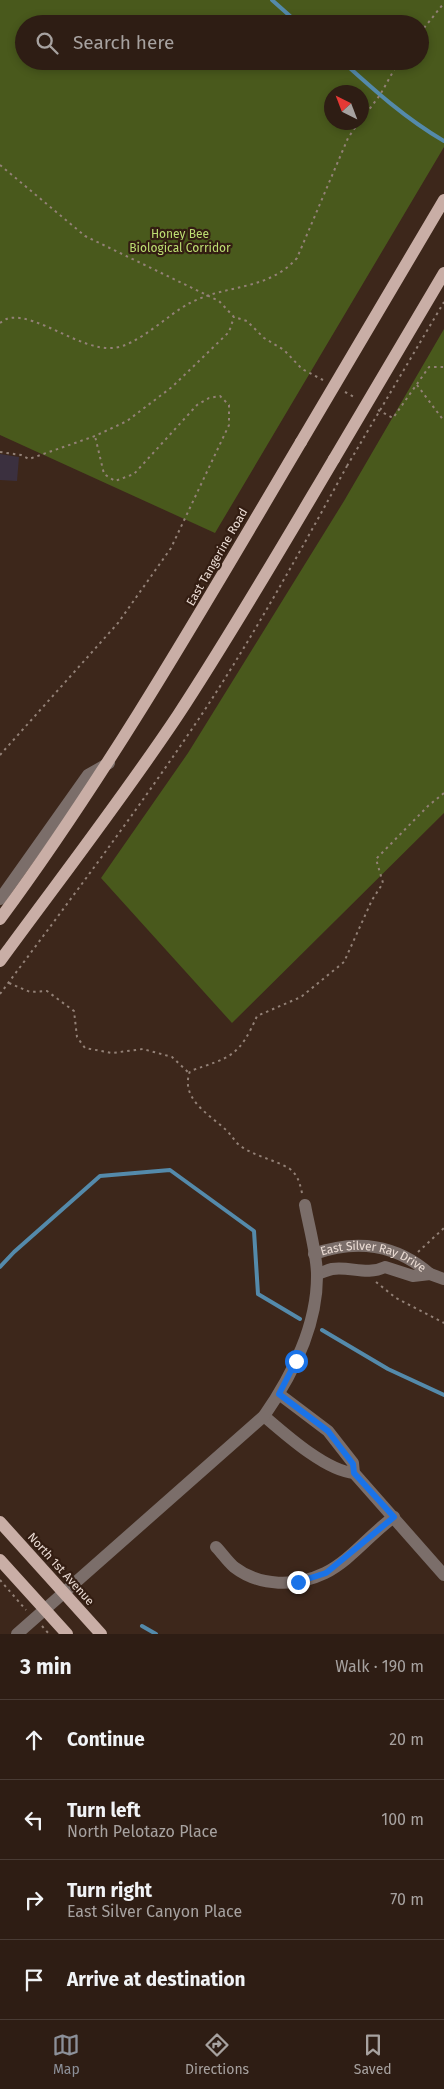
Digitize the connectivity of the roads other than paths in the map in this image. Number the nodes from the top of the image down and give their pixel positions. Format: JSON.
{"nodes":[{"id":1,"x":444,"y":200,"type":"edge"},
{"id":2,"x":444,"y":273,"type":"edge"},
{"id":3,"x":109,"y":763,"type":"junction"},
{"id":4,"x":0,"y":899,"type":"edge"},
{"id":5,"x":0,"y":919,"type":"edge"},
{"id":6,"x":0,"y":960,"type":"edge"},
{"id":7,"x":305,"y":1205,"type":"road end"},
{"id":8,"x":314,"y":1254,"type":"junction"},
{"id":9,"x":317,"y":1274,"type":"junction"},
{"id":10,"x":430,"y":1274,"type":"junction"},
{"id":11,"x":444,"y":1279,"type":"edge"},
{"id":12,"x":279,"y":1394,"type":"junction"},
{"id":13,"x":264,"y":1416,"type":"junction"},
{"id":14,"x":354,"y":1473,"type":"junction"},
{"id":15,"x":394,"y":1517,"type":"junction"},
{"id":16,"x":0,"y":1522,"type":"edge"},
{"id":17,"x":216,"y":1547,"type":"dead end"},
{"id":18,"x":0,"y":1560,"type":"edge"},
{"id":19,"x":444,"y":1575,"type":"edge"},
{"id":20,"x":63,"y":1592,"type":"junction"},
{"id":21,"x":45,"y":1609,"type":"junction"},
{"id":22,"x":17,"y":1634,"type":"edge"},
{"id":23,"x":67,"y":1634,"type":"edge"},
{"id":24,"x":101,"y":1634,"type":"edge"}],
"edges":[{"from":1,"to":3,"type":"main road","name":"East Tangerine Road","bridge":true},
{"from":2,"to":6,"type":"main road","bridge":true},
{"from":3,"to":4,"type":"street"},
{"from":3,"to":5,"type":"main road","name":"East Tangerine Road"},
{"from":7,"to":8,"type":"street"},
{"from":8,"to":9,"type":"street"},
{"from":8,"to":10,"type":"street","name":"East Silver Ray Drive"},
{"from":9,"to":10,"type":"street","name":"East Silver Ray Drive"},
{"from":9,"to":12,"type":"street"},
{"from":10,"to":11,"type":"street","name":"East Silver Ray Drive"},
{"from":12,"to":13,"type":"street"},
{"from":12,"to":14,"type":"street"},
{"from":13,"to":14,"type":"street"},
{"from":13,"to":20,"type":"street"},
{"from":14,"to":15,"type":"street"},
{"from":15,"to":17,"type":"street"},
{"from":15,"to":19,"type":"street"},
{"from":16,"to":20,"type":"main road","name":"North 1st Avenue"},
{"from":18,"to":21,"type":"main road"},
{"from":20,"to":21,"type":"street"},
{"from":20,"to":24,"type":"main road","name":"North 1st Avenue"},
{"from":21,"to":22,"type":"street"},
{"from":21,"to":23,"type":"main road"}]}
